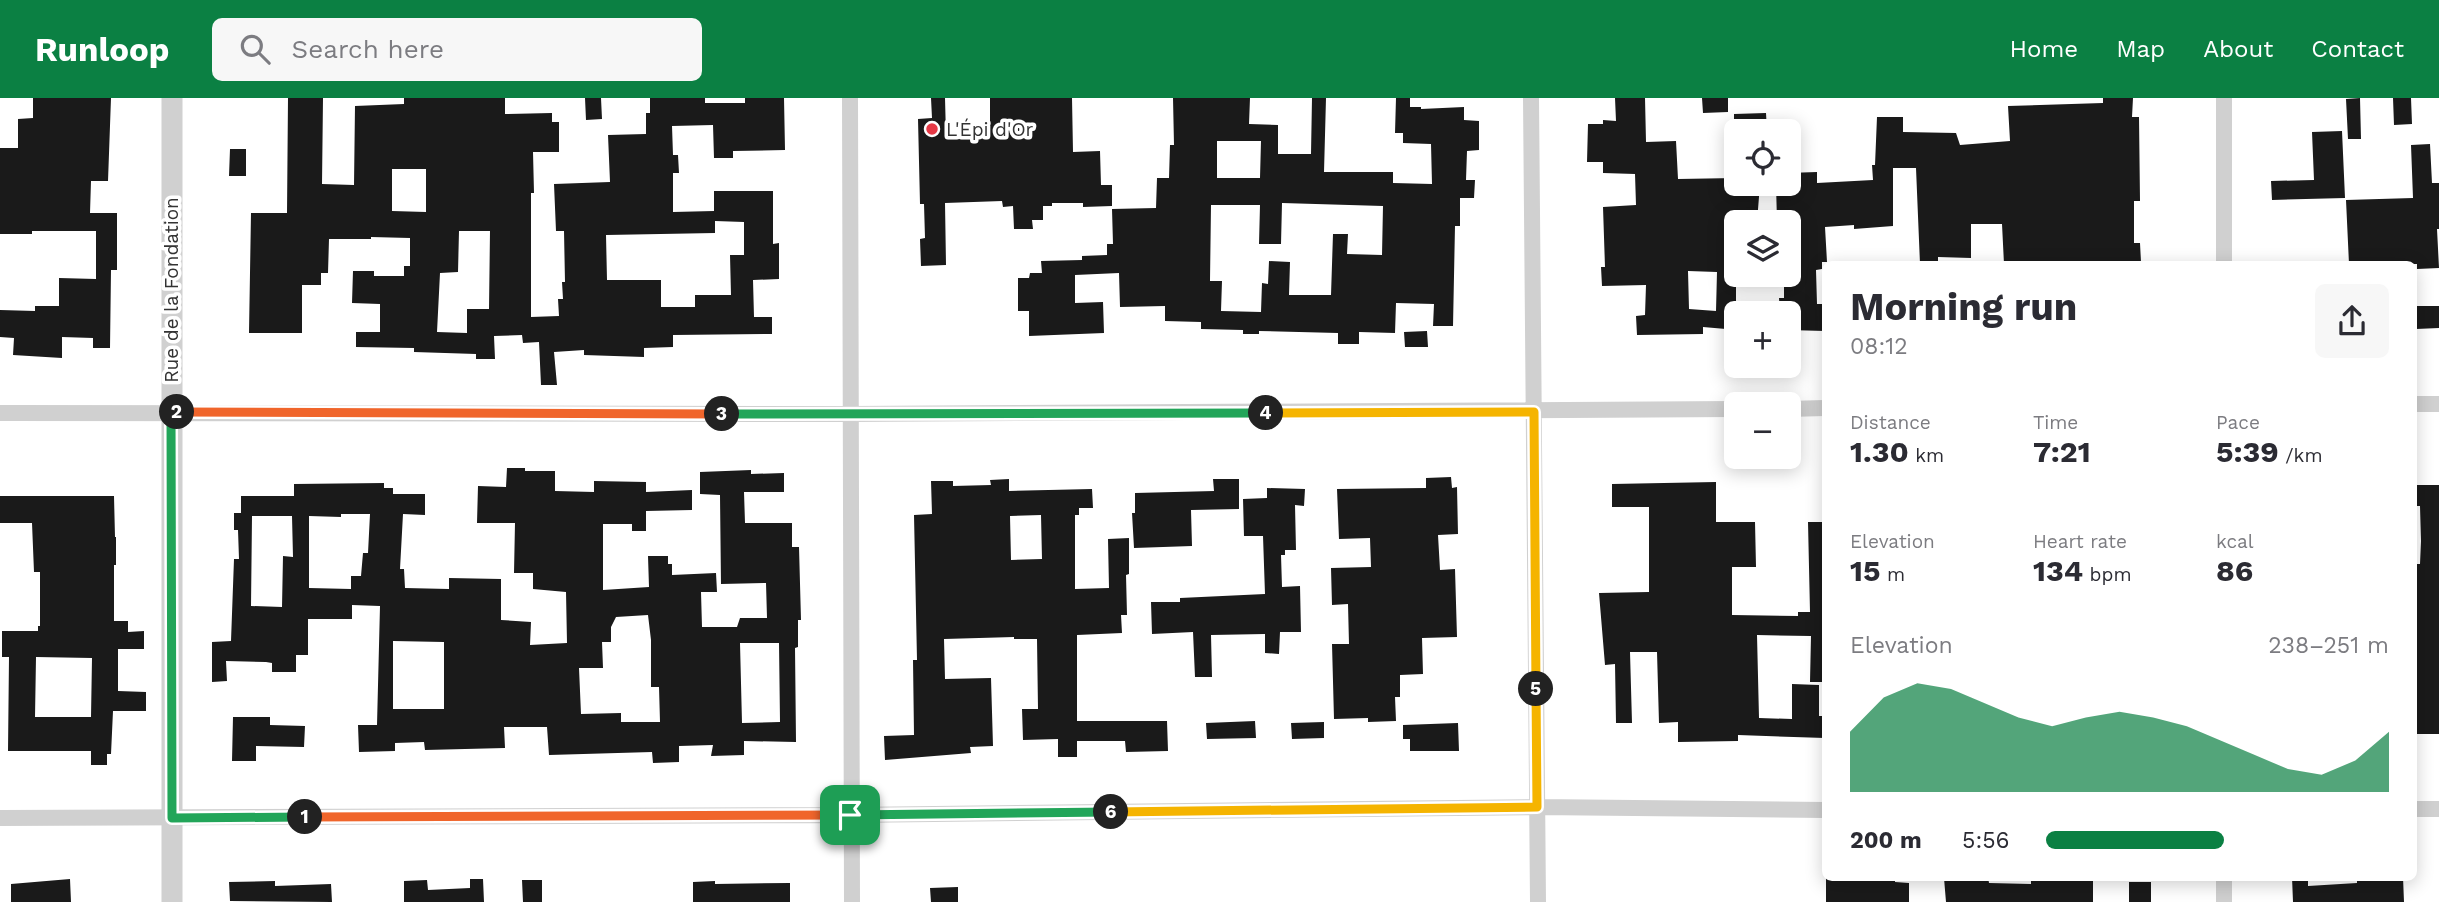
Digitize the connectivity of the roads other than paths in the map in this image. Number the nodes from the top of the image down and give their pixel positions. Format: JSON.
{"nodes":[{"id":1,"x":172,"y":98,"type":"edge"},
{"id":2,"x":850,"y":98,"type":"edge"},
{"id":3,"x":1531,"y":98,"type":"edge"},
{"id":4,"x":2224,"y":98,"type":"edge"},
{"id":5,"x":2224,"y":261,"type":"edge"},
{"id":6,"x":2417,"y":404,"type":"edge"},
{"id":7,"x":2439,"y":404,"type":"edge"},
{"id":8,"x":1822,"y":408,"type":"edge"},
{"id":9,"x":1801,"y":409,"type":"edge"},
{"id":10,"x":1724,"y":410,"type":"edge"},
{"id":11,"x":171,"y":412,"type":"junction"},
{"id":12,"x":1534,"y":412,"type":"junction"},
{"id":13,"x":0,"y":413,"type":"edge"},
{"id":14,"x":850,"y":414,"type":"junction"},
{"id":15,"x":1537,"y":807,"type":"junction"},
{"id":16,"x":2417,"y":809,"type":"edge"},
{"id":17,"x":2439,"y":809,"type":"edge"},
{"id":18,"x":1822,"y":810,"type":"edge"},
{"id":19,"x":850,"y":815,"type":"junction"},
{"id":20,"x":0,"y":818,"type":"edge"},
{"id":21,"x":172,"y":818,"type":"junction"},
{"id":22,"x":2224,"y":881,"type":"edge"},
{"id":23,"x":172,"y":902,"type":"edge"},
{"id":24,"x":852,"y":902,"type":"edge"},
{"id":25,"x":1538,"y":902,"type":"edge"},
{"id":26,"x":2224,"y":902,"type":"edge"}],
"edges":[{"from":1,"to":11,"type":"street","name":"Rue de la Fondation"},
{"from":2,"to":14,"type":"street"},
{"from":3,"to":12,"type":"street"},
{"from":4,"to":5,"type":"street"},
{"from":6,"to":7,"type":"street"},
{"from":8,"to":9,"type":"street"},
{"from":10,"to":12,"type":"street"},
{"from":11,"to":13,"type":"street"},
{"from":11,"to":14,"type":"street"},
{"from":11,"to":21,"type":"street","name":"Rue de la Fondation"},
{"from":12,"to":14,"type":"street"},
{"from":12,"to":15,"type":"street"},
{"from":14,"to":19,"type":"street"},
{"from":15,"to":18,"type":"street"},
{"from":15,"to":19,"type":"street"},
{"from":15,"to":25,"type":"street"},
{"from":16,"to":17,"type":"street"},
{"from":19,"to":21,"type":"street"},
{"from":19,"to":24,"type":"street"},
{"from":20,"to":21,"type":"street"},
{"from":21,"to":23,"type":"street","name":"Rue de la Fondation"},
{"from":22,"to":26,"type":"street"}]}
